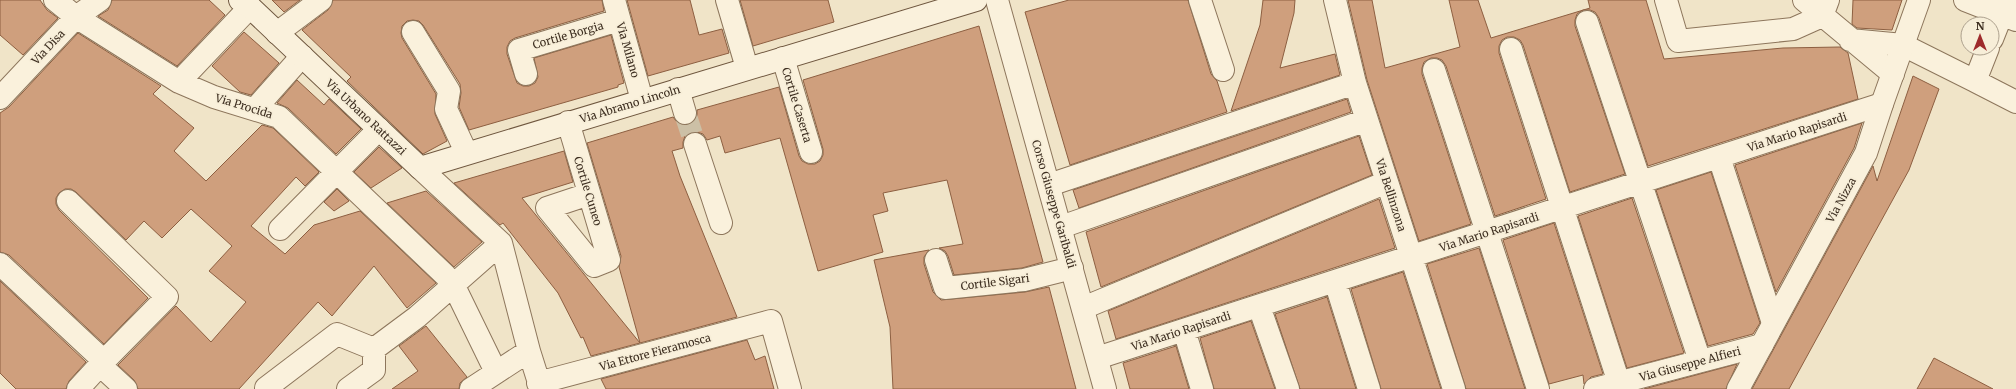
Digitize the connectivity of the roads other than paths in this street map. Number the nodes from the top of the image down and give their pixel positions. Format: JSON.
{"nodes":[{"id":1,"x":55,"y":0,"type":"edge"},
{"id":2,"x":100,"y":0,"type":"edge"},
{"id":3,"x":321,"y":0,"type":"edge"},
{"id":4,"x":727,"y":0,"type":"edge"},
{"id":5,"x":976,"y":0,"type":"edge"},
{"id":6,"x":1200,"y":0,"type":"edge"},
{"id":7,"x":1335,"y":0,"type":"edge"},
{"id":8,"x":1666,"y":0,"type":"edge"},
{"id":9,"x":1804,"y":0,"type":"edge"},
{"id":10,"x":1919,"y":0,"type":"edge"},
{"id":11,"x":1965,"y":0,"type":"edge"},
{"id":12,"x":245,"y":4,"type":"edge"},
{"id":13,"x":1825,"y":8,"type":"edge"},
{"id":14,"x":1000,"y":9,"type":"edge"},
{"id":15,"x":616,"y":10,"type":"edge"},
{"id":16,"x":2009,"y":11,"type":"edge"},
{"id":17,"x":76,"y":17,"type":"junction"},
{"id":18,"x":1587,"y":22,"type":"dead end"},
{"id":19,"x":2000,"y":26,"type":"edge"},
{"id":20,"x":413,"y":32,"type":"dead end"},
{"id":21,"x":277,"y":33,"type":"junction"},
{"id":22,"x":1850,"y":40,"type":"junction"},
{"id":23,"x":1903,"y":45,"type":"junction"},
{"id":24,"x":1511,"y":49,"type":"dead end"},
{"id":25,"x":302,"y":56,"type":"junction"},
{"id":26,"x":1985,"y":56,"type":"edge"},
{"id":27,"x":783,"y":58,"type":"junction"},
{"id":28,"x":748,"y":68,"type":"junction"},
{"id":29,"x":1223,"y":70,"type":"dead end"},
{"id":30,"x":1434,"y":70,"type":"dead end"},
{"id":31,"x":526,"y":74,"type":"dead end"},
{"id":32,"x":1893,"y":74,"type":"junction"},
{"id":33,"x":1975,"y":81,"type":"junction"},
{"id":34,"x":179,"y":82,"type":"junction"},
{"id":35,"x":1355,"y":83,"type":"junction"},
{"id":36,"x":678,"y":89,"type":"junction"},
{"id":37,"x":0,"y":98,"type":"edge"},
{"id":38,"x":642,"y":100,"type":"junction"},
{"id":39,"x":2016,"y":102,"type":"edge"},
{"id":40,"x":1882,"y":104,"type":"junction"},
{"id":41,"x":254,"y":109,"type":"junction"},
{"id":42,"x":685,"y":113,"type":"tunnel mouth"},
{"id":43,"x":1367,"y":120,"type":"junction"},
{"id":44,"x":568,"y":122,"type":"junction"},
{"id":45,"x":379,"y":129,"type":"junction"},
{"id":46,"x":695,"y":144,"type":"tunnel mouth"},
{"id":47,"x":466,"y":152,"type":"junction"},
{"id":48,"x":811,"y":152,"type":"dead end"},
{"id":49,"x":1719,"y":157,"type":"junction"},
{"id":50,"x":420,"y":168,"type":"junction"},
{"id":51,"x":337,"y":172,"type":"junction"},
{"id":52,"x":1387,"y":182,"type":"junction"},
{"id":53,"x":1639,"y":183,"type":"junction"},
{"id":54,"x":1049,"y":186,"type":"junction"},
{"id":55,"x":589,"y":194,"type":"junction"},
{"id":56,"x":68,"y":201,"type":"dead end"},
{"id":57,"x":1563,"y":208,"type":"junction"},
{"id":58,"x":720,"y":223,"type":"dead end"},
{"id":59,"x":1061,"y":228,"type":"junction"},
{"id":60,"x":280,"y":230,"type":"dead end"},
{"id":61,"x":1487,"y":232,"type":"junction"},
{"id":62,"x":496,"y":239,"type":"junction"},
{"id":63,"x":1411,"y":257,"type":"junction"},
{"id":64,"x":936,"y":260,"type":"dead end"},
{"id":65,"x":0,"y":264,"type":"edge"},
{"id":66,"x":1072,"y":268,"type":"junction"},
{"id":67,"x":450,"y":280,"type":"junction"},
{"id":68,"x":1335,"y":281,"type":"junction"},
{"id":69,"x":1259,"y":306,"type":"junction"},
{"id":70,"x":1083,"y":308,"type":"junction"},
{"id":71,"x":1773,"y":323,"type":"junction"},
{"id":72,"x":1184,"y":330,"type":"junction"},
{"id":73,"x":1762,"y":345,"type":"junction"},
{"id":74,"x":374,"y":349,"type":"junction"},
{"id":75,"x":529,"y":351,"type":"junction"},
{"id":76,"x":1097,"y":358,"type":"junction"},
{"id":77,"x":1700,"y":361,"type":"junction"},
{"id":78,"x":102,"y":363,"type":"junction"},
{"id":79,"x":496,"y":372,"type":"junction"},
{"id":80,"x":1619,"y":383,"type":"junction"},
{"id":81,"x":540,"y":386,"type":"edge"},
{"id":82,"x":78,"y":389,"type":"edge"},
{"id":83,"x":126,"y":389,"type":"edge"},
{"id":84,"x":267,"y":389,"type":"edge"},
{"id":85,"x":348,"y":389,"type":"edge"},
{"id":86,"x":471,"y":389,"type":"edge"},
{"id":87,"x":790,"y":389,"type":"edge"},
{"id":88,"x":1105,"y":389,"type":"edge"},
{"id":89,"x":1202,"y":389,"type":"edge"},
{"id":90,"x":1288,"y":389,"type":"edge"},
{"id":91,"x":1369,"y":389,"type":"edge"},
{"id":92,"x":1454,"y":389,"type":"edge"},
{"id":93,"x":1538,"y":389,"type":"edge"},
{"id":94,"x":1595,"y":389,"type":"edge"},
{"id":95,"x":1738,"y":389,"type":"edge"}],
"edges":[{"from":1,"to":17,"type":"street","name":"Via Procida"},
{"from":2,"to":17,"type":"street","name":"Via Disa"},
{"from":3,"to":21,"type":"street"},
{"from":4,"to":28,"type":"street"},
{"from":5,"to":27,"type":"street","name":"Via Abramo Lincoln"},
{"from":6,"to":29,"type":"street"},
{"from":7,"to":35,"type":"street","name":"Via Bellinzona"},
{"from":8,"to":13,"type":"street"},
{"from":9,"to":13,"type":"street"},
{"from":10,"to":23,"type":"street","name":"Via Nizza"},
{"from":11,"to":16,"type":"street"},
{"from":12,"to":21,"type":"street","name":"Via Urbano Rattazzi"},
{"from":12,"to":34,"type":"street"},
{"from":13,"to":22,"type":"street"},
{"from":14,"to":54,"type":"street","name":"Corso Giuseppe Garibaldi"},
{"from":15,"to":31,"type":"street","name":"Cortile Borgia"},
{"from":15,"to":38,"type":"street","name":"Via Milano"},
{"from":16,"to":19,"type":"street"},
{"from":17,"to":34,"type":"street","name":"Via Procida"},
{"from":17,"to":37,"type":"street","name":"Via Disa"},
{"from":18,"to":53,"type":"street"},
{"from":20,"to":47,"type":"street"},
{"from":21,"to":25,"type":"street","name":"Via Urbano Rattazzi"},
{"from":22,"to":23,"type":"street"},
{"from":22,"to":32,"type":"street"},
{"from":23,"to":32,"type":"street","name":"Via Nizza"},
{"from":23,"to":33,"type":"street"},
{"from":24,"to":57,"type":"street"},
{"from":25,"to":41,"type":"street"},
{"from":25,"to":45,"type":"street","name":"Via Urbano Rattazzi"},
{"from":26,"to":33,"type":"street"},
{"from":27,"to":28,"type":"street","name":"Via Abramo Lincoln"},
{"from":27,"to":48,"type":"street","name":"Cortile Caserta"},
{"from":28,"to":36,"type":"street","name":"Via Abramo Lincoln"},
{"from":30,"to":61,"type":"street"},
{"from":32,"to":40,"type":"street","name":"Via Nizza"},
{"from":33,"to":39,"type":"street"},
{"from":34,"to":41,"type":"street","name":"Via Procida"},
{"from":35,"to":43,"type":"street","name":"Via Bellinzona"},
{"from":35,"to":54,"type":"street"},
{"from":36,"to":38,"type":"street","name":"Via Abramo Lincoln"},
{"from":36,"to":42,"type":"street"},
{"from":38,"to":44,"type":"street","name":"Via Abramo Lincoln"},
{"from":40,"to":49,"type":"street","name":"Via Mario Rapisardi"},
{"from":40,"to":71,"type":"street","name":"Via Nizza"},
{"from":41,"to":51,"type":"street","name":"Via Procida"},
{"from":43,"to":52,"type":"street","name":"Via Bellinzona"},
{"from":43,"to":59,"type":"street"},
{"from":44,"to":47,"type":"street","name":"Via Abramo Lincoln"},
{"from":44,"to":55,"type":"street","name":"Cortile Cuneo"},
{"from":45,"to":50,"type":"street","name":"Via Urbano Rattazzi"},
{"from":45,"to":51,"type":"street"},
{"from":46,"to":58,"type":"street"},
{"from":47,"to":50,"type":"street","name":"Via Abramo Lincoln"},
{"from":49,"to":53,"type":"street","name":"Via Mario Rapisardi"},
{"from":49,"to":71,"type":"street"},
{"from":50,"to":62,"type":"street","name":"Via Urbano Rattazzi"},
{"from":51,"to":60,"type":"street"},
{"from":51,"to":67,"type":"street","name":"Via Procida"},
{"from":52,"to":63,"type":"street","name":"Via Bellinzona"},
{"from":52,"to":70,"type":"street"},
{"from":53,"to":57,"type":"street","name":"Via Mario Rapisardi"},
{"from":53,"to":77,"type":"street"},
{"from":54,"to":59,"type":"street","name":"Corso Giuseppe Garibaldi"},
{"from":55,"to":55,"type":"street","name":"Cortile Cuneo"},
{"from":56,"to":78,"type":"street"},
{"from":57,"to":61,"type":"street","name":"Via Mario Rapisardi"},
{"from":57,"to":80,"type":"street"},
{"from":59,"to":66,"type":"street","name":"Corso Giuseppe Garibaldi"},
{"from":61,"to":63,"type":"street","name":"Via Mario Rapisardi"},
{"from":61,"to":93,"type":"street"},
{"from":62,"to":67,"type":"street"},
{"from":62,"to":75,"type":"street"},
{"from":63,"to":68,"type":"street","name":"Via Mario Rapisardi"},
{"from":63,"to":92,"type":"street","name":"Via Bellinzona"},
{"from":64,"to":66,"type":"street","name":"Cortile Sigari"},
{"from":65,"to":78,"type":"street"},
{"from":66,"to":70,"type":"street","name":"Corso Giuseppe Garibaldi"},
{"from":67,"to":74,"type":"street"},
{"from":67,"to":79,"type":"street"},
{"from":68,"to":69,"type":"street","name":"Via Mario Rapisardi"},
{"from":68,"to":91,"type":"street"},
{"from":69,"to":72,"type":"street","name":"Via Mario Rapisardi"},
{"from":69,"to":90,"type":"street"},
{"from":70,"to":76,"type":"street","name":"Corso Giuseppe Garibaldi"},
{"from":71,"to":73,"type":"street","name":"Via Nizza"},
{"from":72,"to":76,"type":"street","name":"Via Mario Rapisardi"},
{"from":72,"to":89,"type":"street"},
{"from":73,"to":77,"type":"street","name":"Via Giuseppe Alfieri"},
{"from":73,"to":95,"type":"street","name":"Via Nizza"},
{"from":74,"to":84,"type":"street"},
{"from":74,"to":85,"type":"street"},
{"from":75,"to":79,"type":"street"},
{"from":75,"to":81,"type":"street"},
{"from":76,"to":88,"type":"street","name":"Corso Giuseppe Garibaldi"},
{"from":77,"to":80,"type":"street","name":"Via Giuseppe Alfieri"},
{"from":78,"to":82,"type":"street"},
{"from":78,"to":83,"type":"street"},
{"from":79,"to":86,"type":"street"},
{"from":80,"to":94,"type":"street","name":"Via Giuseppe Alfieri"},
{"from":81,"to":87,"type":"street","name":"Via Ettore Fieramosca"}]}
